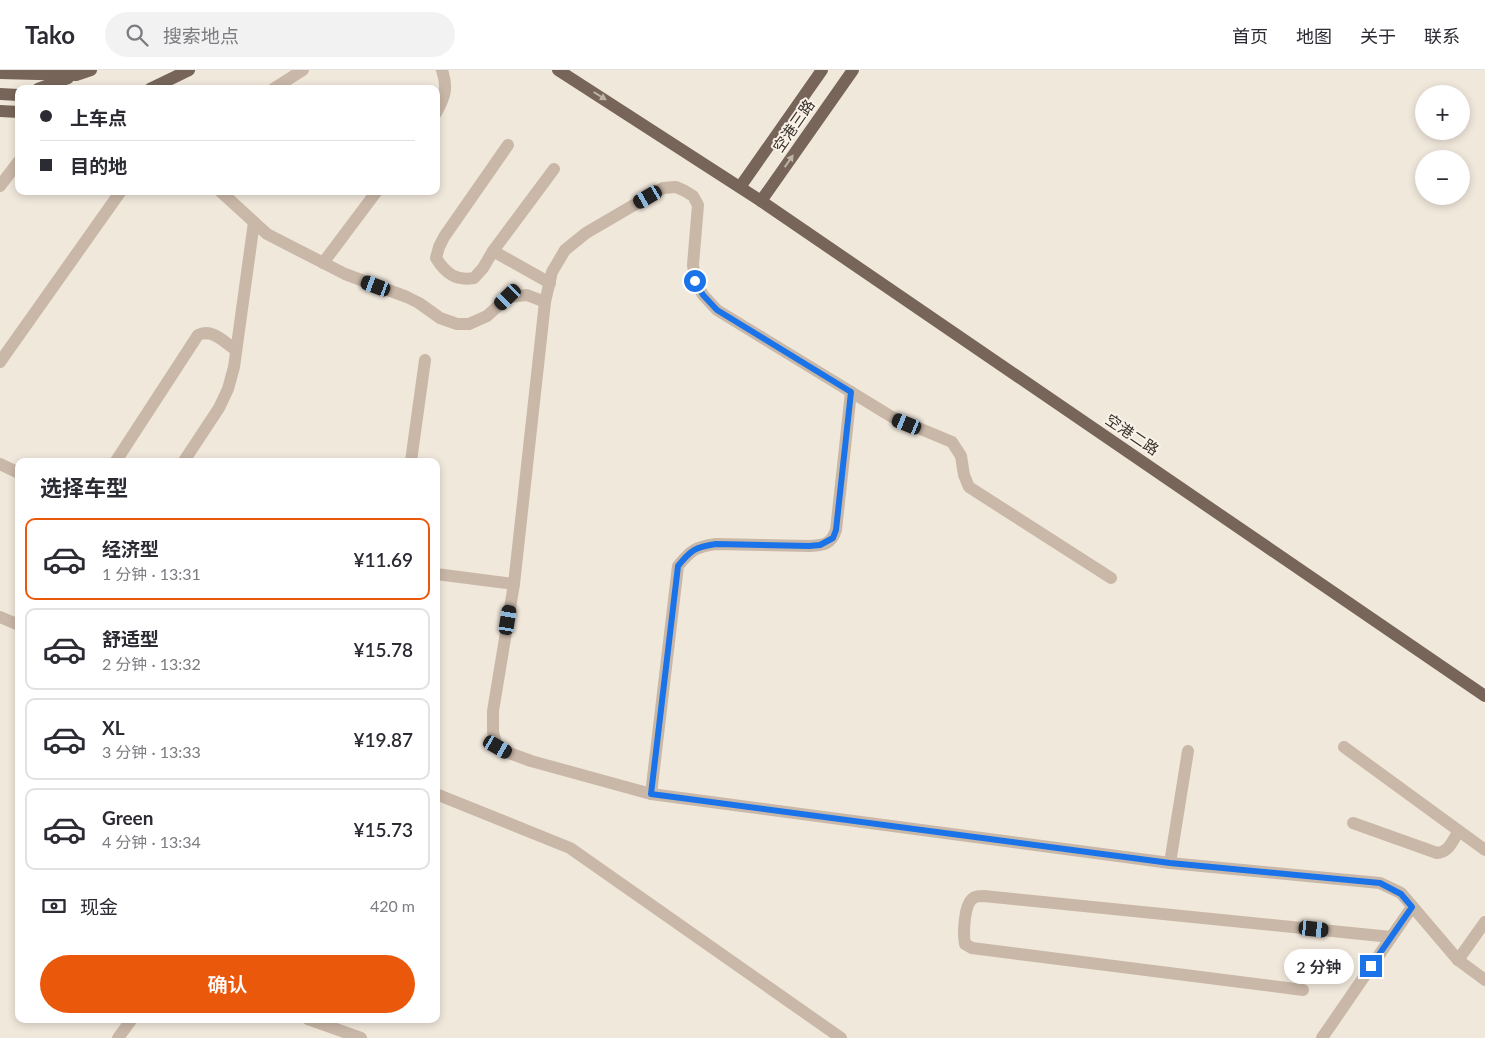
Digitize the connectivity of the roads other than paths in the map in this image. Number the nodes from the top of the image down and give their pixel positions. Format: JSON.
{"nodes":[{"id":1,"x":102,"y":70,"type":"edge"},
{"id":2,"x":190,"y":70,"type":"edge"},
{"id":3,"x":303,"y":70,"type":"edge"},
{"id":4,"x":442,"y":70,"type":"edge"},
{"id":5,"x":558,"y":70,"type":"edge"},
{"id":6,"x":822,"y":70,"type":"edge"},
{"id":7,"x":853,"y":70,"type":"edge"},
{"id":8,"x":0,"y":72,"type":"edge"},
{"id":9,"x":84,"y":72,"type":"edge"},
{"id":10,"x":49,"y":85,"type":"edge"},
{"id":11,"x":158,"y":85,"type":"edge"},
{"id":12,"x":279,"y":85,"type":"edge"},
{"id":13,"x":0,"y":94,"type":"edge"},
{"id":14,"x":15,"y":95,"type":"edge"},
{"id":15,"x":440,"y":106,"type":"edge"},
{"id":16,"x":0,"y":111,"type":"edge"},
{"id":17,"x":15,"y":112,"type":"edge"},
{"id":18,"x":508,"y":144,"type":"dead end"},
{"id":19,"x":15,"y":166,"type":"edge"},
{"id":20,"x":554,"y":169,"type":"dead end"},
{"id":21,"x":0,"y":186,"type":"edge"},
{"id":22,"x":740,"y":187,"type":"junction"},
{"id":23,"x":116,"y":195,"type":"edge"},
{"id":24,"x":224,"y":195,"type":"edge"},
{"id":25,"x":375,"y":195,"type":"edge"},
{"id":26,"x":762,"y":201,"type":"junction"},
{"id":27,"x":254,"y":222,"type":"junction"},
{"id":28,"x":493,"y":252,"type":"junction"},
{"id":29,"x":323,"y":263,"type":"junction"},
{"id":30,"x":550,"y":283,"type":"junction"},
{"id":31,"x":545,"y":302,"type":"junction"},
{"id":32,"x":236,"y":350,"type":"junction"},
{"id":33,"x":425,"y":360,"type":"dead end"},
{"id":34,"x":0,"y":362,"type":"edge"},
{"id":35,"x":851,"y":392,"type":"junction"},
{"id":36,"x":118,"y":458,"type":"edge"},
{"id":37,"x":186,"y":458,"type":"edge"},
{"id":38,"x":411,"y":458,"type":"edge"},
{"id":39,"x":0,"y":464,"type":"edge"},
{"id":40,"x":15,"y":471,"type":"edge"},
{"id":41,"x":440,"y":575,"type":"edge"},
{"id":42,"x":1111,"y":578,"type":"dead end"},
{"id":43,"x":514,"y":584,"type":"junction"},
{"id":44,"x":0,"y":617,"type":"edge"},
{"id":45,"x":15,"y":623,"type":"edge"},
{"id":46,"x":1485,"y":696,"type":"edge"},
{"id":47,"x":1344,"y":747,"type":"dead end"},
{"id":48,"x":1188,"y":751,"type":"dead end"},
{"id":49,"x":651,"y":794,"type":"junction"},
{"id":50,"x":440,"y":796,"type":"edge"},
{"id":51,"x":1353,"y":823,"type":"dead end"},
{"id":52,"x":1459,"y":831,"type":"junction"},
{"id":53,"x":1485,"y":850,"type":"edge"},
{"id":54,"x":1170,"y":863,"type":"junction"},
{"id":55,"x":1412,"y":907,"type":"junction"},
{"id":56,"x":1485,"y":922,"type":"edge"},
{"id":57,"x":1391,"y":937,"type":"junction"},
{"id":58,"x":1458,"y":960,"type":"junction"},
{"id":59,"x":1485,"y":980,"type":"edge"},
{"id":60,"x":1303,"y":990,"type":"dead end"},
{"id":61,"x":129,"y":1023,"type":"edge"},
{"id":62,"x":319,"y":1023,"type":"edge"},
{"id":63,"x":118,"y":1038,"type":"edge"},
{"id":64,"x":360,"y":1038,"type":"edge"},
{"id":65,"x":841,"y":1038,"type":"edge"},
{"id":66,"x":1322,"y":1038,"type":"edge"}],
"edges":[{"from":1,"to":9,"type":"main road"},
{"from":2,"to":11,"type":"main road"},
{"from":3,"to":12,"type":"lane"},
{"from":4,"to":15,"type":"lane"},
{"from":5,"to":22,"type":"main road","name":"空港二路","one_way":true},
{"from":6,"to":22,"type":"main road","name":"空港三路"},
{"from":26,"to":7,"type":"main road","name":"空港三路","one_way":true},
{"from":8,"to":9,"type":"main road"},
{"from":9,"to":10,"type":"main road"},
{"from":13,"to":14,"type":"main road"},
{"from":16,"to":17,"type":"main road"},
{"from":18,"to":28,"type":"lane"},
{"from":19,"to":21,"type":"lane"},
{"from":20,"to":28,"type":"lane"},
{"from":22,"to":26,"type":"main road","name":"空港二路"},
{"from":23,"to":34,"type":"lane"},
{"from":24,"to":27,"type":"lane"},
{"from":25,"to":29,"type":"lane"},
{"from":26,"to":46,"type":"main road","name":"空港二路"},
{"from":27,"to":29,"type":"lane"},
{"from":27,"to":32,"type":"lane"},
{"from":28,"to":30,"type":"lane"},
{"from":29,"to":31,"type":"lane"},
{"from":30,"to":31,"type":"lane"},
{"from":30,"to":35,"type":"lane"},
{"from":31,"to":43,"type":"lane"},
{"from":32,"to":36,"type":"lane"},
{"from":32,"to":37,"type":"lane"},
{"from":33,"to":38,"type":"lane"},
{"from":35,"to":42,"type":"lane"},
{"from":35,"to":49,"type":"lane"},
{"from":39,"to":40,"type":"lane"},
{"from":41,"to":43,"type":"lane"},
{"from":43,"to":49,"type":"lane"},
{"from":44,"to":45,"type":"lane"},
{"from":47,"to":52,"type":"lane"},
{"from":48,"to":54,"type":"lane"},
{"from":49,"to":54,"type":"lane"},
{"from":50,"to":65,"type":"lane"},
{"from":51,"to":52,"type":"lane"},
{"from":52,"to":53,"type":"lane"},
{"from":54,"to":55,"type":"lane"},
{"from":55,"to":57,"type":"lane"},
{"from":55,"to":58,"type":"lane"},
{"from":56,"to":58,"type":"lane"},
{"from":57,"to":60,"type":"lane"},
{"from":57,"to":66,"type":"lane"},
{"from":58,"to":59,"type":"lane"},
{"from":61,"to":63,"type":"lane"},
{"from":62,"to":64,"type":"lane"}]}
